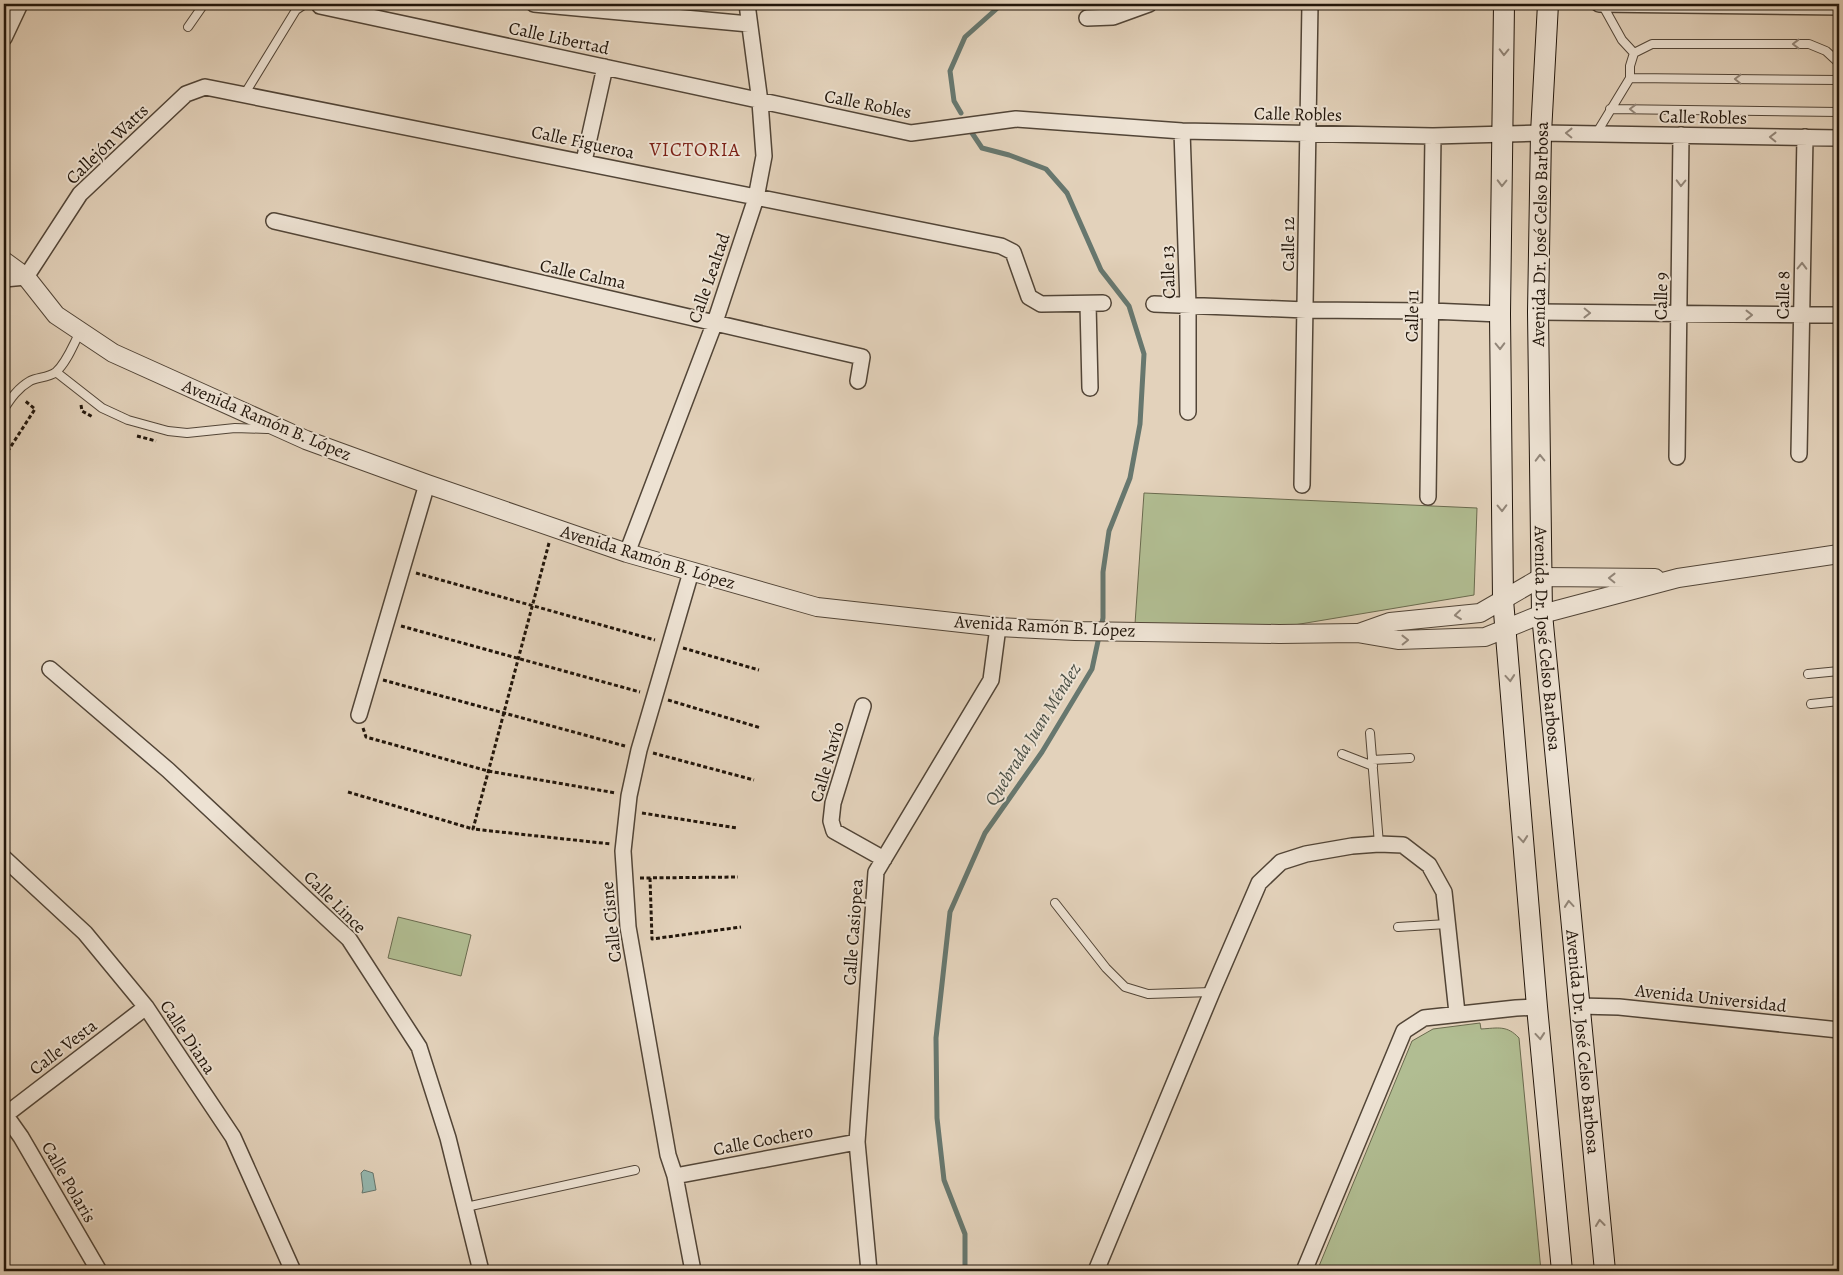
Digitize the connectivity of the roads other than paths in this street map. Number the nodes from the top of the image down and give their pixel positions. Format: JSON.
{"nodes":[{"id":1,"x":20,"y":4,"type":"edge"},
{"id":2,"x":204,"y":4,"type":"edge"},
{"id":3,"x":534,"y":4,"type":"edge"},
{"id":4,"x":747,"y":4,"type":"edge"},
{"id":5,"x":1149,"y":4,"type":"edge"},
{"id":6,"x":1310,"y":4,"type":"edge"},
{"id":7,"x":1504,"y":4,"type":"edge"},
{"id":8,"x":1548,"y":4,"type":"edge"},
{"id":9,"x":1600,"y":4,"type":"edge"},
{"id":10,"x":313,"y":5,"type":"edge"},
{"id":11,"x":1839,"y":8,"type":"edge"},
{"id":12,"x":692,"y":11,"type":"edge"},
{"id":13,"x":1087,"y":18,"type":"dead end"},
{"id":14,"x":749,"y":24,"type":"junction"},
{"id":15,"x":188,"y":26,"type":"dead end"},
{"id":16,"x":4,"y":38,"type":"edge"},
{"id":17,"x":1634,"y":53,"type":"junction"},
{"id":18,"x":1839,"y":63,"type":"edge"},
{"id":19,"x":605,"y":67,"type":"junction"},
{"id":20,"x":1630,"y":78,"type":"junction"},
{"id":21,"x":1839,"y":80,"type":"edge"},
{"id":22,"x":186,"y":94,"type":"joint"},
{"id":23,"x":244,"y":94,"type":"junction"},
{"id":24,"x":760,"y":102,"type":"junction"},
{"id":25,"x":1610,"y":109,"type":"junction"},
{"id":26,"x":1839,"y":112,"type":"edge"},
{"id":27,"x":1182,"y":131,"type":"junction"},
{"id":28,"x":1307,"y":132,"type":"junction"},
{"id":29,"x":1541,"y":133,"type":"junction"},
{"id":30,"x":1503,"y":134,"type":"junction"},
{"id":31,"x":1596,"y":134,"type":"junction"},
{"id":32,"x":1681,"y":135,"type":"junction"},
{"id":33,"x":1433,"y":136,"type":"junction"},
{"id":34,"x":1805,"y":137,"type":"junction"},
{"id":35,"x":1839,"y":138,"type":"edge"},
{"id":36,"x":584,"y":162,"type":"junction"},
{"id":37,"x":756,"y":198,"type":"junction"},
{"id":38,"x":274,"y":221,"type":"dead end"},
{"id":39,"x":4,"y":261,"type":"edge"},
{"id":40,"x":26,"y":277,"type":"junction"},
{"id":41,"x":4,"y":279,"type":"edge"},
{"id":42,"x":1103,"y":303,"type":"dead end"},
{"id":43,"x":1088,"y":304,"type":"junction"},
{"id":44,"x":1154,"y":304,"type":"dead end"},
{"id":45,"x":1188,"y":305,"type":"junction"},
{"id":46,"x":1306,"y":310,"type":"junction"},
{"id":47,"x":1431,"y":311,"type":"junction"},
{"id":48,"x":1538,"y":312,"type":"junction"},
{"id":49,"x":1500,"y":314,"type":"junction"},
{"id":50,"x":1679,"y":314,"type":"junction"},
{"id":51,"x":1801,"y":315,"type":"junction"},
{"id":52,"x":1839,"y":315,"type":"edge"},
{"id":53,"x":715,"y":322,"type":"junction"},
{"id":54,"x":80,"y":332,"type":"junction"},
{"id":55,"x":56,"y":372,"type":"junction"},
{"id":56,"x":858,"y":381,"type":"dead end"},
{"id":57,"x":1090,"y":388,"type":"dead end"},
{"id":58,"x":4,"y":409,"type":"edge"},
{"id":59,"x":1188,"y":412,"type":"dead end"},
{"id":60,"x":282,"y":429,"type":"junction"},
{"id":61,"x":1799,"y":454,"type":"dead end"},
{"id":62,"x":1677,"y":457,"type":"dead end"},
{"id":63,"x":427,"y":484,"type":"junction"},
{"id":64,"x":1302,"y":485,"type":"dead end"},
{"id":65,"x":1428,"y":496,"type":"dead end"},
{"id":66,"x":627,"y":553,"type":"junction"},
{"id":67,"x":1839,"y":554,"type":"edge"},
{"id":68,"x":691,"y":572,"type":"junction"},
{"id":69,"x":1542,"y":577,"type":"junction"},
{"id":70,"x":1678,"y":578,"type":"junction"},
{"id":71,"x":1503,"y":600,"type":"junction"},
{"id":72,"x":1542,"y":614,"type":"junction"},
{"id":73,"x":998,"y":626,"type":"junction"},
{"id":74,"x":1506,"y":629,"type":"junction"},
{"id":75,"x":1357,"y":633,"type":"junction"},
{"id":76,"x":50,"y":669,"type":"dead end"},
{"id":77,"x":1839,"y":671,"type":"edge"},
{"id":78,"x":1808,"y":674,"type":"dead end"},
{"id":79,"x":1839,"y":701,"type":"edge"},
{"id":80,"x":1811,"y":704,"type":"dead end"},
{"id":81,"x":863,"y":706,"type":"dead end"},
{"id":82,"x":359,"y":715,"type":"road end"},
{"id":83,"x":1370,"y":733,"type":"dead end"},
{"id":84,"x":1342,"y":754,"type":"dead end"},
{"id":85,"x":1410,"y":758,"type":"dead end"},
{"id":86,"x":1372,"y":763,"type":"junction"},
{"id":87,"x":1379,"y":844,"type":"junction"},
{"id":88,"x":4,"y":858,"type":"edge"},
{"id":89,"x":884,"y":860,"type":"junction"},
{"id":90,"x":1055,"y":902,"type":"dead end"},
{"id":91,"x":1447,"y":924,"type":"junction"},
{"id":92,"x":1398,"y":927,"type":"dead end"},
{"id":93,"x":1212,"y":992,"type":"junction"},
{"id":94,"x":1579,"y":1006,"type":"junction"},
{"id":95,"x":146,"y":1007,"type":"junction"},
{"id":96,"x":1537,"y":1007,"type":"junction"},
{"id":97,"x":1457,"y":1013,"type":"junction"},
{"id":98,"x":1839,"y":1030,"type":"edge"},
{"id":99,"x":4,"y":1115,"type":"edge"},
{"id":100,"x":857,"y":1142,"type":"junction"},
{"id":101,"x":634,"y":1170,"type":"dead end"},
{"id":102,"x":675,"y":1176,"type":"junction"},
{"id":103,"x":466,"y":1207,"type":"junction"},
{"id":104,"x":100,"y":1271,"type":"edge"},
{"id":105,"x":293,"y":1271,"type":"edge"},
{"id":106,"x":481,"y":1271,"type":"edge"},
{"id":107,"x":693,"y":1271,"type":"edge"},
{"id":108,"x":869,"y":1271,"type":"edge"},
{"id":109,"x":1096,"y":1271,"type":"edge"},
{"id":110,"x":1304,"y":1271,"type":"edge"},
{"id":111,"x":1562,"y":1271,"type":"edge"},
{"id":112,"x":1605,"y":1271,"type":"edge"}],
"edges":[{"from":1,"to":16,"type":"street"},
{"from":2,"to":15,"type":"lane"},
{"from":3,"to":12,"type":"street"},
{"from":4,"to":14,"type":"street","name":"Calle Lealtad"},
{"from":5,"to":13,"type":"street"},
{"from":6,"to":28,"type":"street","name":"Calle 12"},
{"from":7,"to":30,"type":"main road","one_way":true},
{"from":8,"to":29,"type":"main road","name":"Avenida Dr. José Celso Barbosa"},
{"from":9,"to":11,"type":"street"},
{"from":9,"to":17,"type":"lane"},
{"from":10,"to":19,"type":"street","name":"Calle Libertad"},
{"from":10,"to":23,"type":"lane"},
{"from":12,"to":14,"type":"street"},
{"from":14,"to":24,"type":"street","name":"Calle Lealtad"},
{"from":18,"to":17,"type":"lane","one_way":true},
{"from":17,"to":20,"type":"lane"},
{"from":19,"to":24,"type":"street","name":"Calle Libertad"},
{"from":19,"to":36,"type":"street"},
{"from":21,"to":20,"type":"lane","one_way":true},
{"from":20,"to":25,"type":"lane"},
{"from":22,"to":23,"type":"street","name":"Calle Figueroa"},
{"from":22,"to":40,"type":"street","name":"Callejón Watts"},
{"from":23,"to":36,"type":"street","name":"Calle Figueroa"},
{"from":24,"to":27,"type":"street","name":"Calle Robles"},
{"from":24,"to":37,"type":"street","name":"Calle Lealtad"},
{"from":26,"to":25,"type":"lane","one_way":true},
{"from":25,"to":31,"type":"lane"},
{"from":27,"to":28,"type":"street","name":"Calle Robles"},
{"from":27,"to":45,"type":"street","name":"Calle 13"},
{"from":28,"to":33,"type":"street","name":"Calle Robles"},
{"from":28,"to":46,"type":"street","name":"Calle 12"},
{"from":29,"to":30,"type":"street","name":"Calle Robles"},
{"from":31,"to":29,"type":"street","name":"Calle Robles","one_way":true},
{"from":29,"to":48,"type":"main road","name":"Avenida Dr. José Celso Barbosa"},
{"from":30,"to":33,"type":"street","name":"Calle Robles"},
{"from":30,"to":49,"type":"main road","one_way":true},
{"from":31,"to":32,"type":"street","name":"Calle Robles"},
{"from":34,"to":32,"type":"street","name":"Calle Robles","one_way":true},
{"from":32,"to":50,"type":"street","name":"Calle 9","one_way":true},
{"from":33,"to":47,"type":"street","name":"Calle 11"},
{"from":34,"to":35,"type":"street","name":"Calle Robles"},
{"from":51,"to":34,"type":"street","name":"Calle 8","one_way":true},
{"from":36,"to":37,"type":"street","name":"Calle Figueroa"},
{"from":37,"to":43,"type":"street","name":"Calle Figueroa"},
{"from":37,"to":53,"type":"street","name":"Calle Lealtad"},
{"from":38,"to":53,"type":"street","name":"Calle Calma"},
{"from":39,"to":40,"type":"street","name":"Avenida Ramón B. López"},
{"from":40,"to":41,"type":"street"},
{"from":40,"to":54,"type":"street","name":"Avenida Ramón B. López"},
{"from":42,"to":43,"type":"street"},
{"from":43,"to":57,"type":"street"},
{"from":44,"to":45,"type":"street"},
{"from":45,"to":46,"type":"street"},
{"from":45,"to":59,"type":"street","name":"Calle 13"},
{"from":46,"to":47,"type":"street"},
{"from":46,"to":64,"type":"street","name":"Calle 12"},
{"from":47,"to":49,"type":"street"},
{"from":47,"to":65,"type":"street","name":"Calle 11"},
{"from":48,"to":50,"type":"street","one_way":true},
{"from":69,"to":48,"type":"main road","name":"Avenida Dr. José Celso Barbosa","one_way":true},
{"from":49,"to":71,"type":"main road","one_way":true},
{"from":50,"to":51,"type":"street","one_way":true},
{"from":50,"to":62,"type":"street","name":"Calle 9"},
{"from":51,"to":52,"type":"street"},
{"from":51,"to":61,"type":"street","name":"Calle 8"},
{"from":53,"to":56,"type":"street","name":"Calle Calma"},
{"from":53,"to":66,"type":"street","name":"Calle Lealtad"},
{"from":54,"to":55,"type":"lane"},
{"from":54,"to":60,"type":"street","name":"Avenida Ramón B. López"},
{"from":55,"to":58,"type":"lane"},
{"from":55,"to":60,"type":"lane"},
{"from":60,"to":63,"type":"street","name":"Avenida Ramón B. López"},
{"from":63,"to":66,"type":"street","name":"Avenida Ramón B. López"},
{"from":63,"to":82,"type":"street"},
{"from":66,"to":68,"type":"street","name":"Avenida Ramón B. López"},
{"from":67,"to":70,"type":"street"},
{"from":68,"to":73,"type":"street","name":"Avenida Ramón B. López"},
{"from":68,"to":102,"type":"street","name":"Calle Cisne"},
{"from":70,"to":69,"type":"street","one_way":true},
{"from":69,"to":71,"type":"street","name":"Avenida Ramón B. López"},
{"from":69,"to":72,"type":"main road","name":"Avenida Dr. José Celso Barbosa"},
{"from":70,"to":72,"type":"street","name":"Avenida Ramón B. López"},
{"from":71,"to":74,"type":"main road"},
{"from":71,"to":75,"type":"street","name":"Avenida Ramón B. López","one_way":true},
{"from":72,"to":74,"type":"street","name":"Avenida Ramón B. López"},
{"from":94,"to":72,"type":"main road","name":"Avenida Dr. José Celso Barbosa","one_way":true},
{"from":73,"to":75,"type":"street","name":"Avenida Ramón B. López"},
{"from":73,"to":89,"type":"street","name":"Calle Casiopea"},
{"from":75,"to":74,"type":"street","name":"Avenida Ramón B. López","one_way":true},
{"from":74,"to":96,"type":"main road","one_way":true},
{"from":76,"to":103,"type":"street","name":"Calle Lince"},
{"from":77,"to":78,"type":"lane"},
{"from":79,"to":80,"type":"lane"},
{"from":81,"to":89,"type":"street","name":"Calle Navío"},
{"from":83,"to":86,"type":"lane"},
{"from":84,"to":86,"type":"lane"},
{"from":85,"to":86,"type":"lane"},
{"from":86,"to":87,"type":"lane"},
{"from":87,"to":91,"type":"street"},
{"from":87,"to":93,"type":"street"},
{"from":88,"to":95,"type":"street","name":"Calle Diana"},
{"from":89,"to":100,"type":"street","name":"Calle Casiopea"},
{"from":90,"to":93,"type":"lane"},
{"from":91,"to":92,"type":"lane"},
{"from":91,"to":97,"type":"street"},
{"from":93,"to":109,"type":"street"},
{"from":94,"to":98,"type":"street","name":"Avenida Universidad"},
{"from":112,"to":94,"type":"main road","name":"Avenida Dr. José Celso Barbosa","one_way":true},
{"from":95,"to":99,"type":"street","name":"Calle Vesta"},
{"from":95,"to":105,"type":"street","name":"Calle Diana"},
{"from":96,"to":97,"type":"street"},
{"from":96,"to":111,"type":"main road","one_way":true},
{"from":97,"to":110,"type":"street"},
{"from":99,"to":104,"type":"street","name":"Calle Polaris"},
{"from":100,"to":102,"type":"street","name":"Calle Cochero"},
{"from":100,"to":108,"type":"street","name":"Calle Casiopea"},
{"from":101,"to":103,"type":"lane"},
{"from":102,"to":107,"type":"street","name":"Calle Cisne"},
{"from":103,"to":106,"type":"street","name":"Calle Lince"}]}
